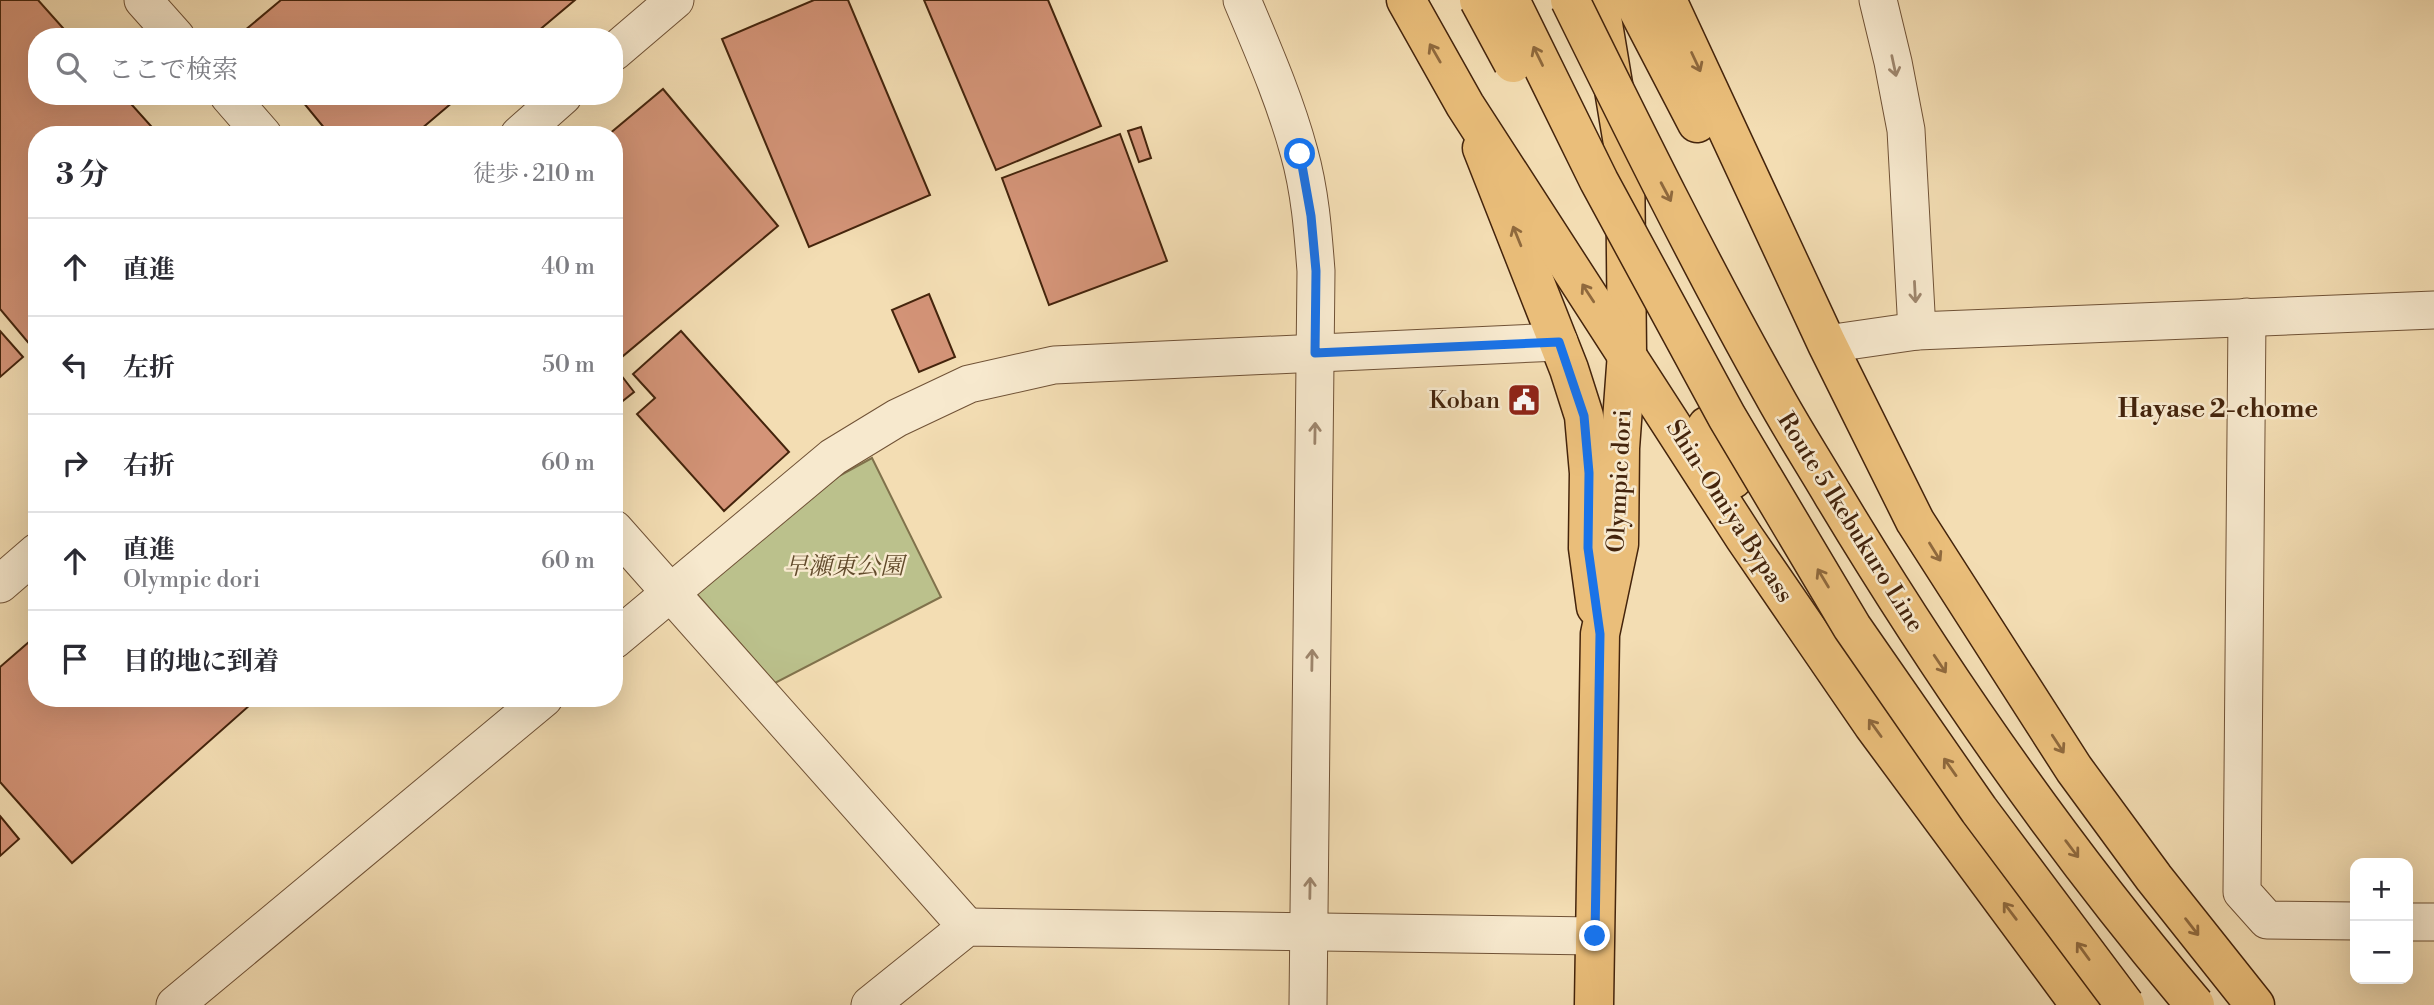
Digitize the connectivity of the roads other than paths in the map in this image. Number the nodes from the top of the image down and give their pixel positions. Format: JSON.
{"nodes":[{"id":1,"x":143,"y":0,"type":"edge"},
{"id":2,"x":675,"y":0,"type":"edge"},
{"id":3,"x":1242,"y":0,"type":"edge"},
{"id":4,"x":1406,"y":0,"type":"edge"},
{"id":5,"x":1479,"y":0,"type":"edge"},
{"id":6,"x":1510,"y":0,"type":"edge"},
{"id":7,"x":1570,"y":0,"type":"edge"},
{"id":8,"x":1599,"y":0,"type":"edge"},
{"id":9,"x":1633,"y":0,"type":"edge"},
{"id":10,"x":1667,"y":0,"type":"edge"},
{"id":11,"x":1878,"y":0,"type":"edge"},
{"id":12,"x":168,"y":28,"type":"edge"},
{"id":13,"x":623,"y":44,"type":"edge"},
{"id":14,"x":237,"y":105,"type":"edge"},
{"id":15,"x":554,"y":105,"type":"edge"},
{"id":16,"x":1465,"y":105,"type":"junction"},
{"id":17,"x":255,"y":126,"type":"edge"},
{"id":18,"x":529,"y":126,"type":"edge"},
{"id":19,"x":2434,"y":310,"type":"edge"},
{"id":20,"x":2247,"y":317,"type":"junction"},
{"id":21,"x":1917,"y":331,"type":"junction"},
{"id":22,"x":1559,"y":342,"type":"junction"},
{"id":23,"x":1820,"y":346,"type":"junction"},
{"id":24,"x":1315,"y":353,"type":"junction"},
{"id":25,"x":1627,"y":353,"type":"junction"},
{"id":26,"x":623,"y":539,"type":"edge"},
{"id":27,"x":28,"y":560,"type":"edge"},
{"id":28,"x":0,"y":584,"type":"edge"},
{"id":29,"x":671,"y":593,"type":"junction"},
{"id":30,"x":1809,"y":631,"type":"junction"},
{"id":31,"x":623,"y":633,"type":"edge"},
{"id":32,"x":1600,"y":634,"type":"junction"},
{"id":33,"x":533,"y":707,"type":"edge"},
{"id":34,"x":2350,"y":921,"type":"edge"},
{"id":35,"x":2413,"y":922,"type":"edge"},
{"id":36,"x":2434,"y":922,"type":"edge"},
{"id":37,"x":967,"y":927,"type":"junction"},
{"id":38,"x":1309,"y":932,"type":"junction"},
{"id":39,"x":1595,"y":936,"type":"junction"},
{"id":40,"x":175,"y":1005,"type":"edge"},
{"id":41,"x":870,"y":1005,"type":"edge"},
{"id":42,"x":1308,"y":1005,"type":"edge"},
{"id":43,"x":1594,"y":1005,"type":"edge"},
{"id":44,"x":2080,"y":1005,"type":"edge"},
{"id":45,"x":2125,"y":1005,"type":"edge"},
{"id":46,"x":2195,"y":1005,"type":"edge"},
{"id":47,"x":2255,"y":1005,"type":"edge"}],
"edges":[{"from":1,"to":12,"type":"street"},
{"from":2,"to":13,"type":"street"},
{"from":3,"to":24,"type":"street"},
{"from":16,"to":4,"type":"main road","name":"Shin-Omiya Bypass","one_way":true},
{"from":5,"to":30,"type":"main road","bridge":true},
{"from":45,"to":6,"type":"main road","name":"Route 5 Ikebukuro Line","one_way":true,"bridge":true},
{"from":7,"to":46,"type":"main road","name":"Route 5 Ikebukuro Line","one_way":true,"bridge":true},
{"from":8,"to":25,"type":"main road","name":"Olympic dori"},
{"from":9,"to":23,"type":"main road"},
{"from":10,"to":23,"type":"main road","one_way":true},
{"from":11,"to":21,"type":"street","one_way":true},
{"from":14,"to":17,"type":"street"},
{"from":15,"to":18,"type":"street"},
{"from":22,"to":16,"type":"main road","one_way":true},
{"from":25,"to":16,"type":"main road","name":"Shin-Omiya Bypass","one_way":true},
{"from":19,"to":20,"type":"street"},
{"from":20,"to":21,"type":"street"},
{"from":20,"to":34,"type":"street"},
{"from":21,"to":23,"type":"street"},
{"from":22,"to":24,"type":"street"},
{"from":22,"to":32,"type":"main road"},
{"from":23,"to":47,"type":"main road","one_way":true},
{"from":24,"to":29,"type":"street"},
{"from":38,"to":24,"type":"street","one_way":true},
{"from":25,"to":30,"type":"main road","name":"Shin-Omiya Bypass"},
{"from":25,"to":32,"type":"main road","name":"Olympic dori"},
{"from":26,"to":29,"type":"street"},
{"from":27,"to":28,"type":"street"},
{"from":29,"to":31,"type":"street"},
{"from":29,"to":37,"type":"street"},
{"from":44,"to":30,"type":"main road","name":"Shin-Omiya Bypass","one_way":true},
{"from":32,"to":39,"type":"main road","name":"Olympic dori"},
{"from":33,"to":40,"type":"street"},
{"from":35,"to":36,"type":"street"},
{"from":37,"to":38,"type":"street"},
{"from":37,"to":41,"type":"street"},
{"from":38,"to":39,"type":"street"},
{"from":38,"to":42,"type":"street"},
{"from":39,"to":43,"type":"main road","name":"Olympic dori"}]}
